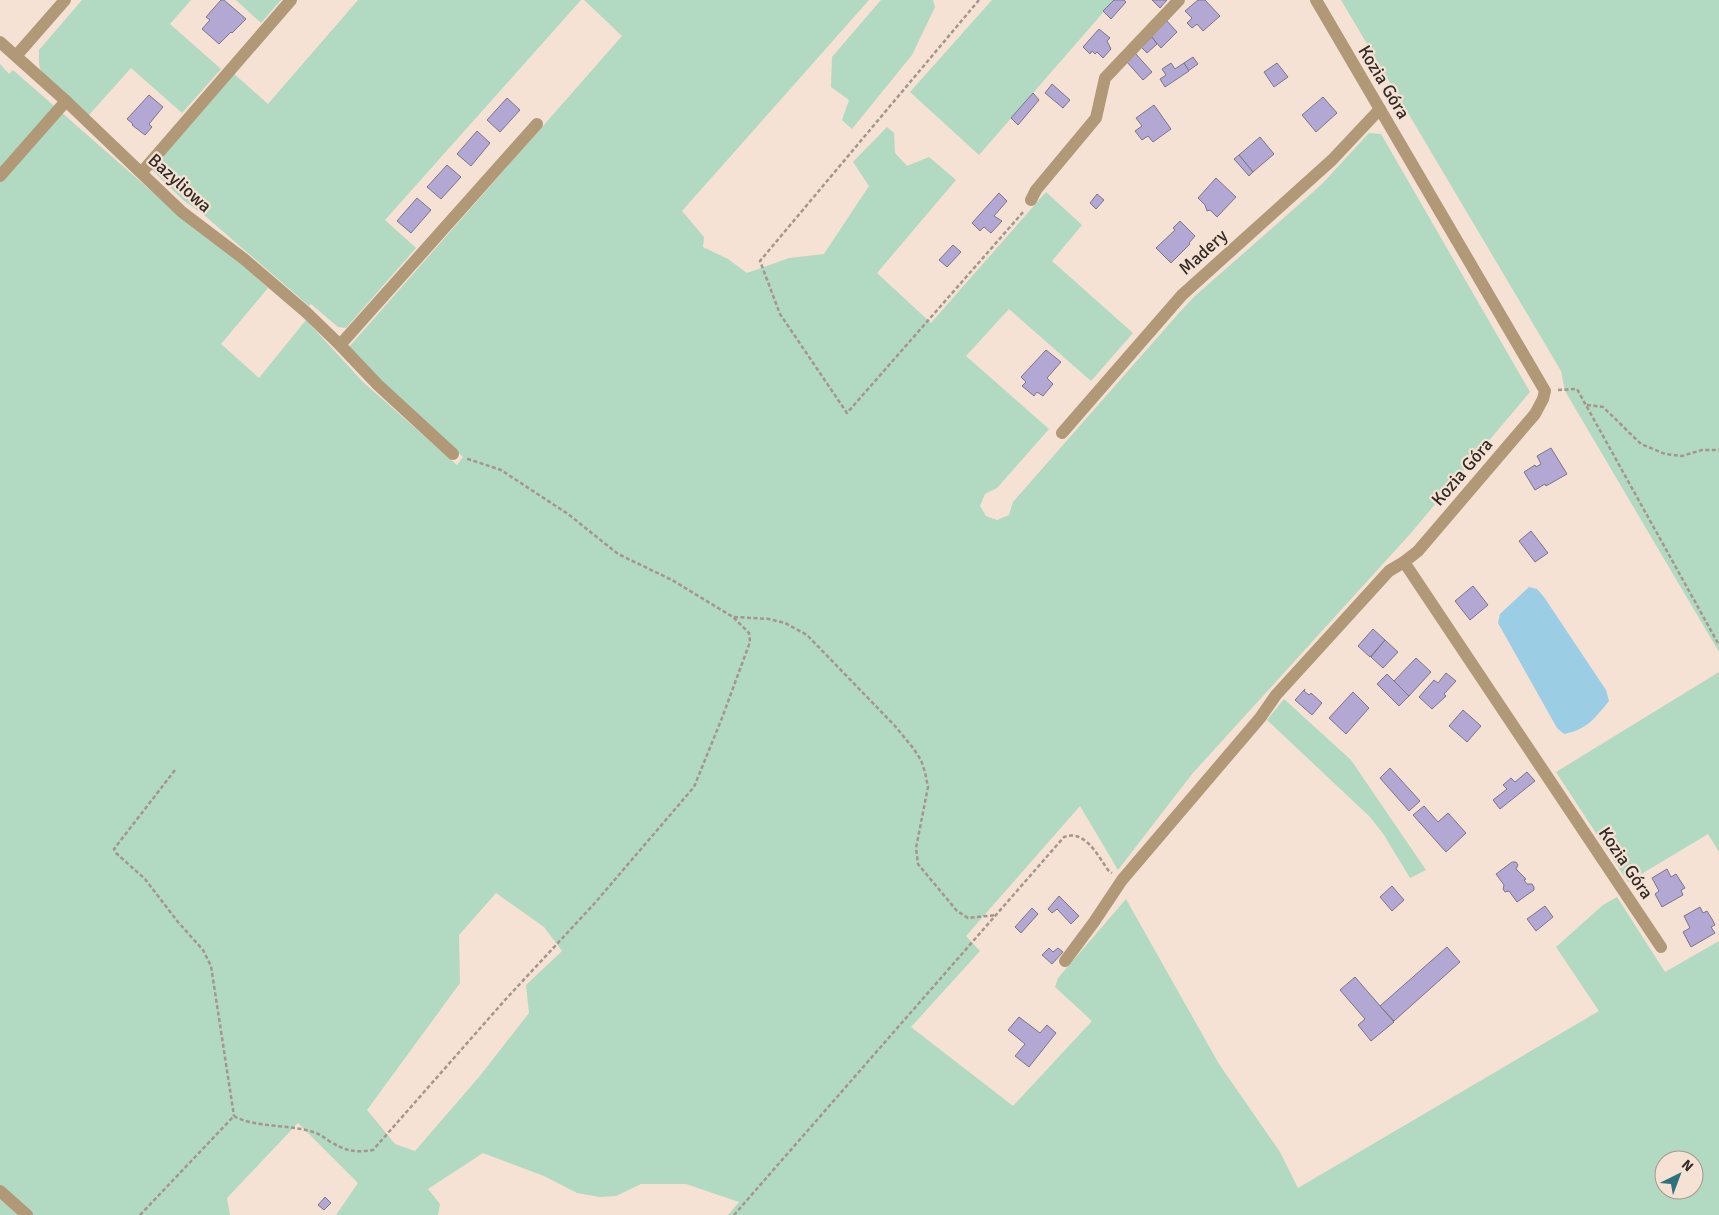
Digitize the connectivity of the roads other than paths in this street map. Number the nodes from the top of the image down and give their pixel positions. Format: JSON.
{"nodes":[{"id":1,"x":65,"y":0,"type":"edge"},
{"id":2,"x":291,"y":0,"type":"edge"},
{"id":3,"x":1180,"y":0,"type":"edge"},
{"id":4,"x":1316,"y":0,"type":"edge"},
{"id":5,"x":0,"y":42,"type":"edge"},
{"id":6,"x":16,"y":56,"type":"junction"},
{"id":7,"x":66,"y":101,"type":"junction"},
{"id":8,"x":1380,"y":109,"type":"junction"},
{"id":9,"x":537,"y":124,"type":"dead end"},
{"id":10,"x":142,"y":172,"type":"junction"},
{"id":11,"x":0,"y":176,"type":"edge"},
{"id":12,"x":1032,"y":200,"type":"road end"},
{"id":13,"x":340,"y":345,"type":"junction"},
{"id":14,"x":1062,"y":432,"type":"dead end"},
{"id":15,"x":453,"y":454,"type":"road end"},
{"id":16,"x":1404,"y":562,"type":"junction"},
{"id":17,"x":1661,"y":947,"type":"dead end"},
{"id":18,"x":1065,"y":961,"type":"dead end"},
{"id":19,"x":0,"y":1191,"type":"edge"},
{"id":20,"x":27,"y":1215,"type":"edge"}],
"edges":[{"from":1,"to":6,"type":"street"},
{"from":2,"to":10,"type":"street"},
{"from":3,"to":12,"type":"street"},
{"from":4,"to":8,"type":"street","name":"Kozia Góra"},
{"from":5,"to":6,"type":"street","name":"Bazyliowa"},
{"from":6,"to":7,"type":"street","name":"Bazyliowa"},
{"from":7,"to":10,"type":"street","name":"Bazyliowa"},
{"from":7,"to":11,"type":"street"},
{"from":8,"to":14,"type":"street","name":"Madery"},
{"from":8,"to":16,"type":"street","name":"Kozia Góra"},
{"from":9,"to":13,"type":"street"},
{"from":10,"to":13,"type":"street","name":"Bazyliowa"},
{"from":13,"to":15,"type":"street","name":"Bazyliowa"},
{"from":16,"to":17,"type":"street","name":"Kozia Góra"},
{"from":16,"to":18,"type":"street"},
{"from":19,"to":20,"type":"street"}]}
